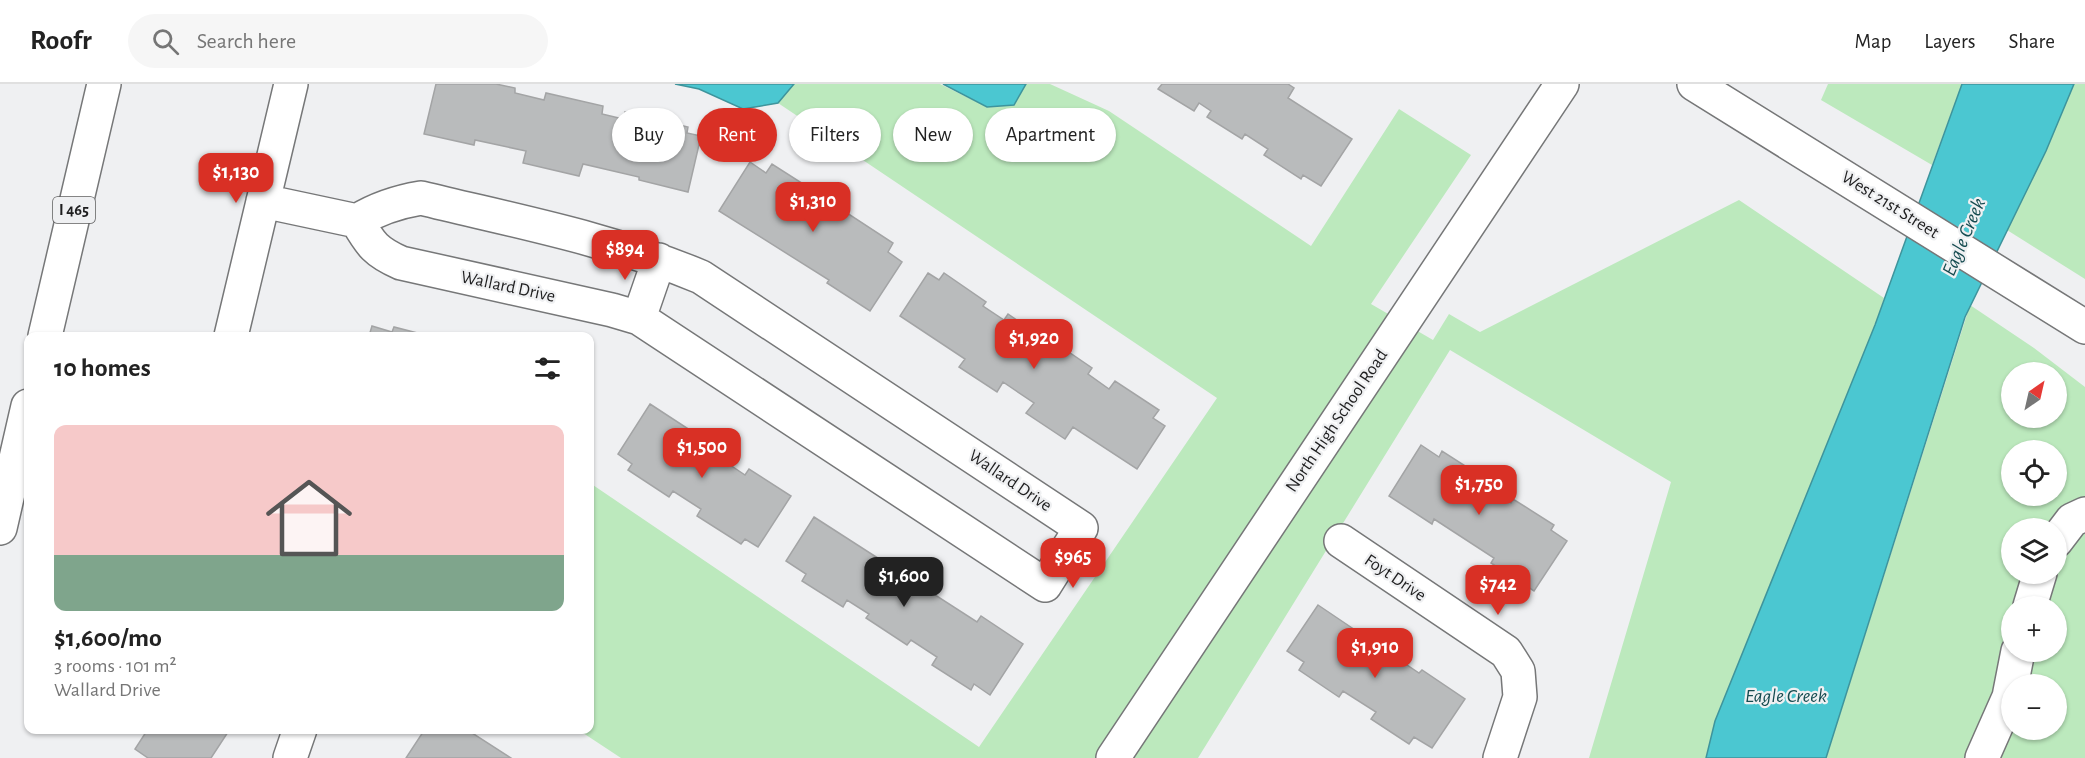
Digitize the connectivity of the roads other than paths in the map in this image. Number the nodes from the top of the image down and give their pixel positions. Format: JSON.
{"nodes":[{"id":1,"x":104,"y":84,"type":"edge"},
{"id":2,"x":291,"y":84,"type":"edge"},
{"id":3,"x":1562,"y":84,"type":"edge"},
{"id":4,"x":1695,"y":84,"type":"edge"},
{"id":5,"x":263,"y":201,"type":"junction"},
{"id":6,"x":357,"y":221,"type":"junction"},
{"id":7,"x":659,"y":260,"type":"junction"},
{"id":8,"x":639,"y":318,"type":"junction"},
{"id":9,"x":2085,"y":327,"type":"edge"},
{"id":10,"x":46,"y":332,"type":"edge"},
{"id":11,"x":232,"y":332,"type":"edge"},
{"id":12,"x":24,"y":423,"type":"edge"},
{"id":13,"x":2085,"y":514,"type":"edge"},
{"id":14,"x":2067,"y":527,"type":"edge"},
{"id":15,"x":0,"y":528,"type":"edge"},
{"id":16,"x":1341,"y":541,"type":"dead end"},
{"id":17,"x":2016,"y":662,"type":"edge"},
{"id":18,"x":298,"y":734,"type":"edge"},
{"id":19,"x":290,"y":758,"type":"edge"},
{"id":20,"x":1113,"y":758,"type":"edge"},
{"id":21,"x":1500,"y":758,"type":"edge"},
{"id":22,"x":1982,"y":758,"type":"edge"}],
"edges":[{"from":1,"to":10,"type":"main road","number":"I 465"},
{"from":2,"to":5,"type":"main road"},
{"from":3,"to":20,"type":"main road","name":"North High School Road"},
{"from":4,"to":9,"type":"main road","name":"West 21st Street"},
{"from":5,"to":6,"type":"main road"},
{"from":5,"to":11,"type":"main road"},
{"from":6,"to":7,"type":"main road","name":"Wallard Drive"},
{"from":6,"to":8,"type":"main road","name":"Wallard Drive"},
{"from":7,"to":8,"type":"main road"},
{"from":7,"to":8,"type":"main road","name":"Wallard Drive"},
{"from":12,"to":15,"type":"main road"},
{"from":13,"to":14,"type":"main road"},
{"from":16,"to":21,"type":"main road","name":"Foyt Drive"},
{"from":17,"to":22,"type":"main road"},
{"from":18,"to":19,"type":"main road"}]}
